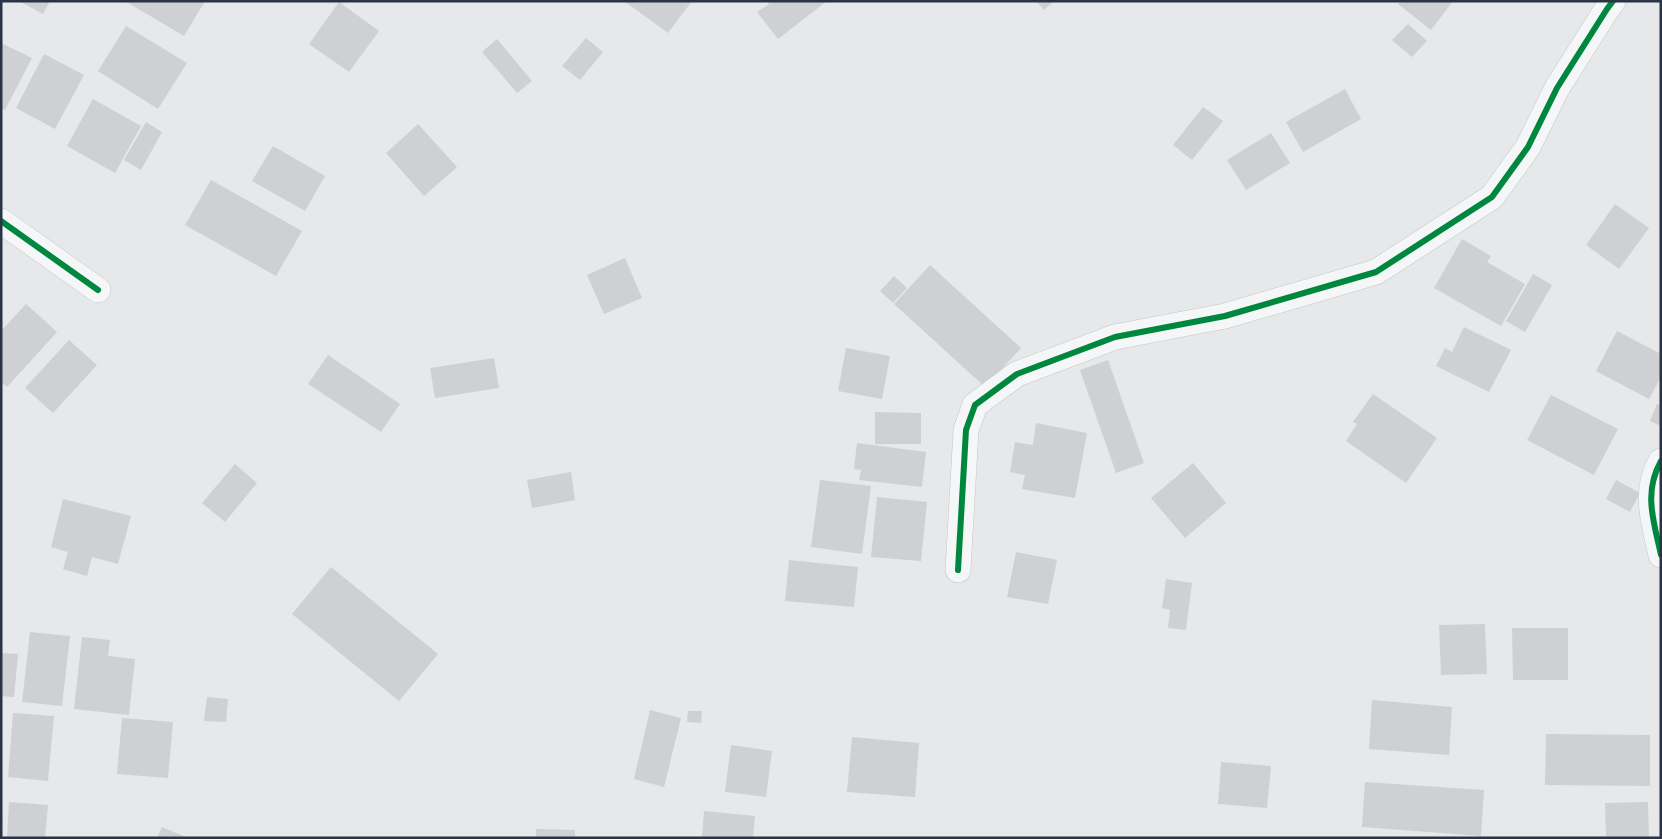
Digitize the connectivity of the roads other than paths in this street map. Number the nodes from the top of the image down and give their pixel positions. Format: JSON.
{"nodes":[{"id":1,"x":1614,"y":1,"type":"edge"},
{"id":2,"x":1,"y":221,"type":"edge"},
{"id":3,"x":98,"y":290,"type":"dead end"},
{"id":4,"x":1661,"y":461,"type":"edge"},
{"id":5,"x":1661,"y":555,"type":"edge"},
{"id":6,"x":958,"y":570,"type":"dead end"}],
"edges":[{"from":1,"to":6,"type":"street"},
{"from":2,"to":3,"type":"street"},
{"from":4,"to":5,"type":"street"}]}
